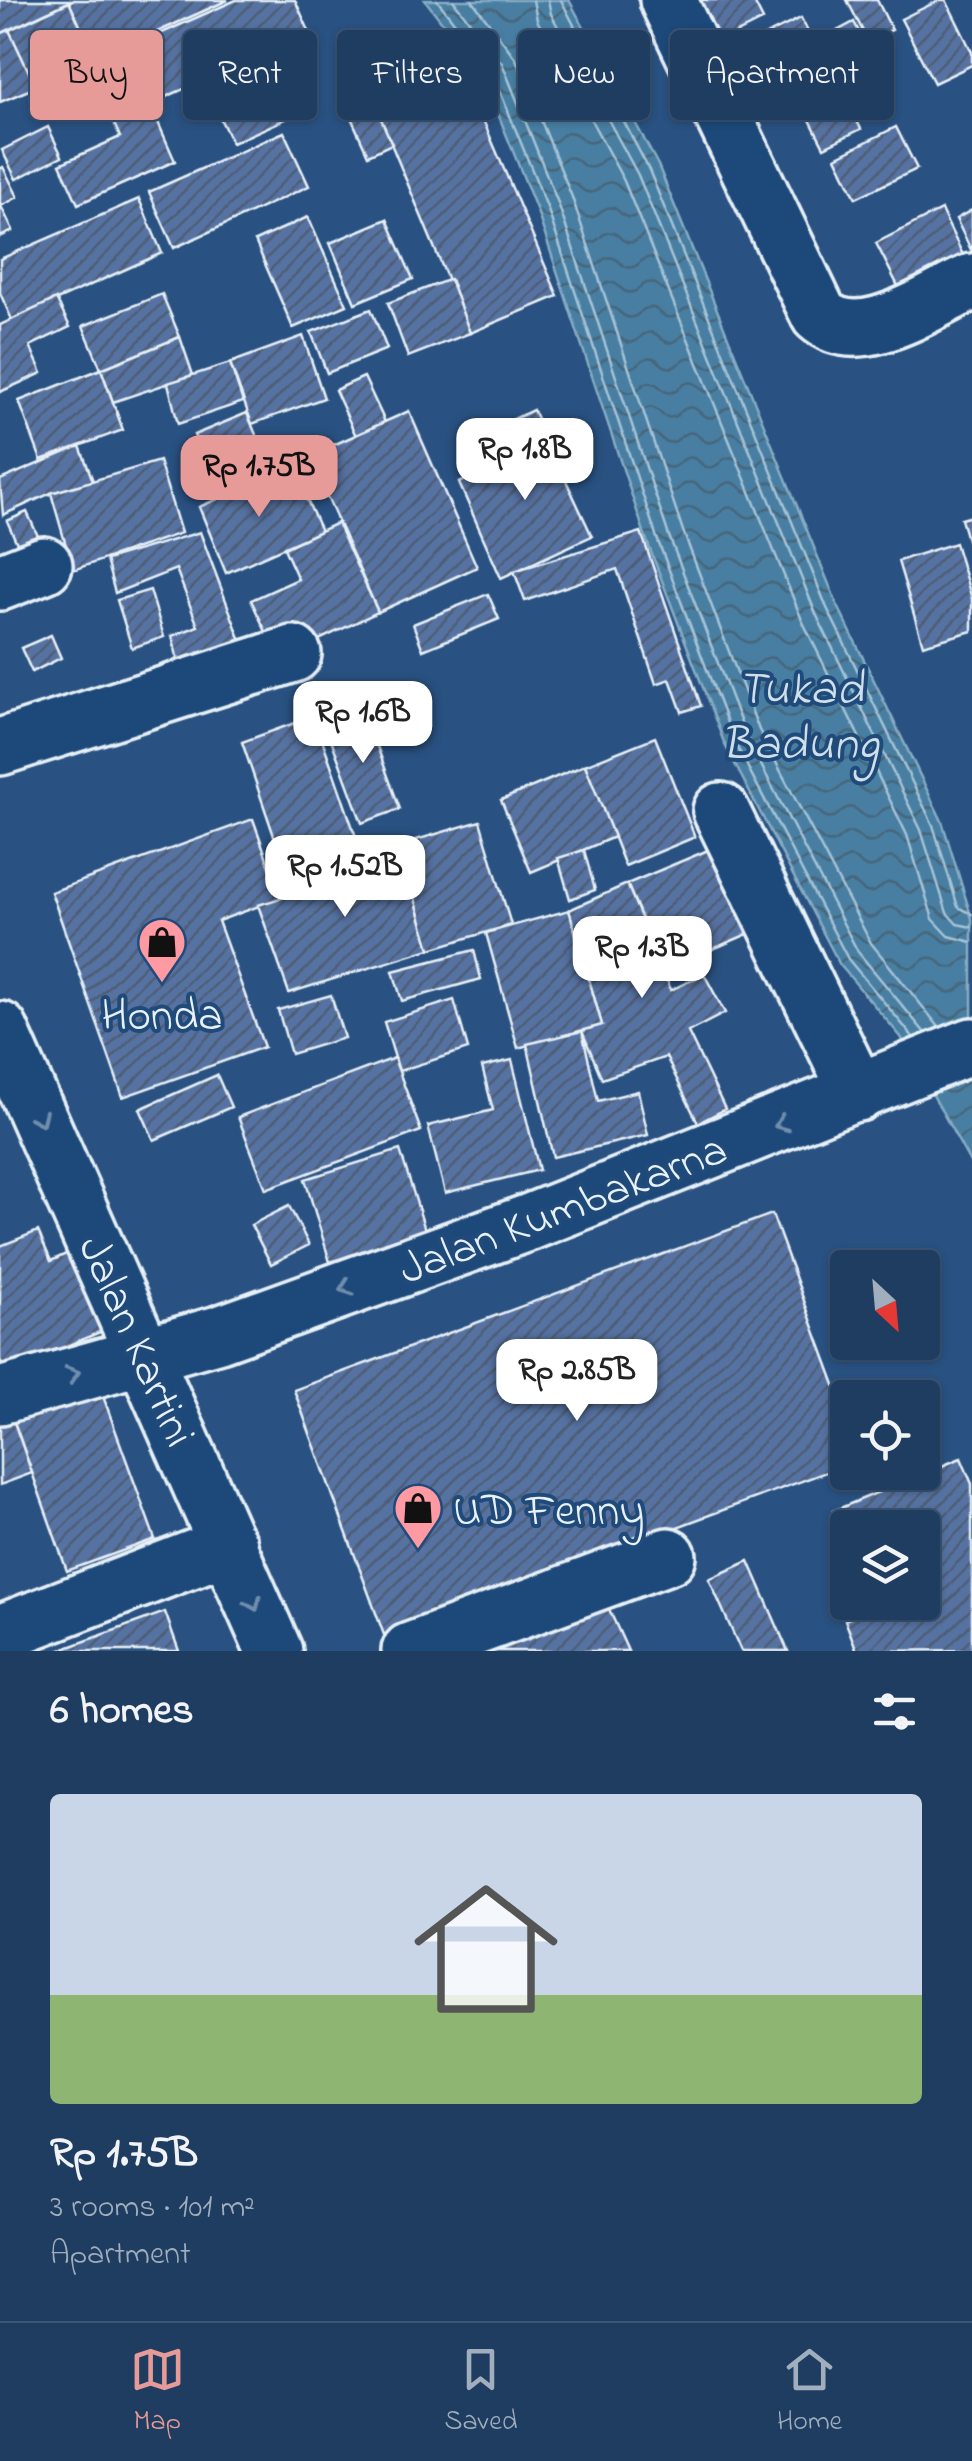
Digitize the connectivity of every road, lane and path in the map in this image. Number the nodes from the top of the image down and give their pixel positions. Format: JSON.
{"nodes":[{"id":1,"x":668,"y":0,"type":"edge"},
{"id":2,"x":972,"y":282,"type":"edge"},
{"id":3,"x":294,"y":654,"type":"dead end"},
{"id":4,"x":0,"y":747,"type":"edge"},
{"id":5,"x":720,"y":811,"type":"dead end"},
{"id":6,"x":0,"y":1030,"type":"edge"},
{"id":7,"x":972,"y":1046,"type":"edge"},
{"id":8,"x":881,"y":1084,"type":"junction"},
{"id":9,"x":146,"y":1354,"type":"junction"},
{"id":10,"x":0,"y":1396,"type":"edge"},
{"id":11,"x":229,"y":1544,"type":"junction"},
{"id":12,"x":668,"y":1556,"type":"dead end"},
{"id":13,"x":0,"y":1633,"type":"edge"},
{"id":14,"x":274,"y":1651,"type":"edge"},
{"id":15,"x":410,"y":1651,"type":"edge"}],
"edges":[{"from":1,"to":2,"type":"street"},
{"from":3,"to":4,"type":"street"},
{"from":5,"to":8,"type":"street"},
{"from":6,"to":9,"type":"street","name":"Jalan Kartini","one_way":true},
{"from":7,"to":8,"type":"street","name":"Jalan Kumbakarna"},
{"from":8,"to":9,"type":"street","name":"Jalan Kumbakarna","one_way":true},
{"from":10,"to":9,"type":"street","name":"Jalan Kumbakarna","one_way":true},
{"from":9,"to":11,"type":"street","name":"Jalan Kartini"},
{"from":11,"to":13,"type":"street"},
{"from":11,"to":14,"type":"street","name":"Jalan Kartini","one_way":true},
{"from":12,"to":15,"type":"street"}]}
